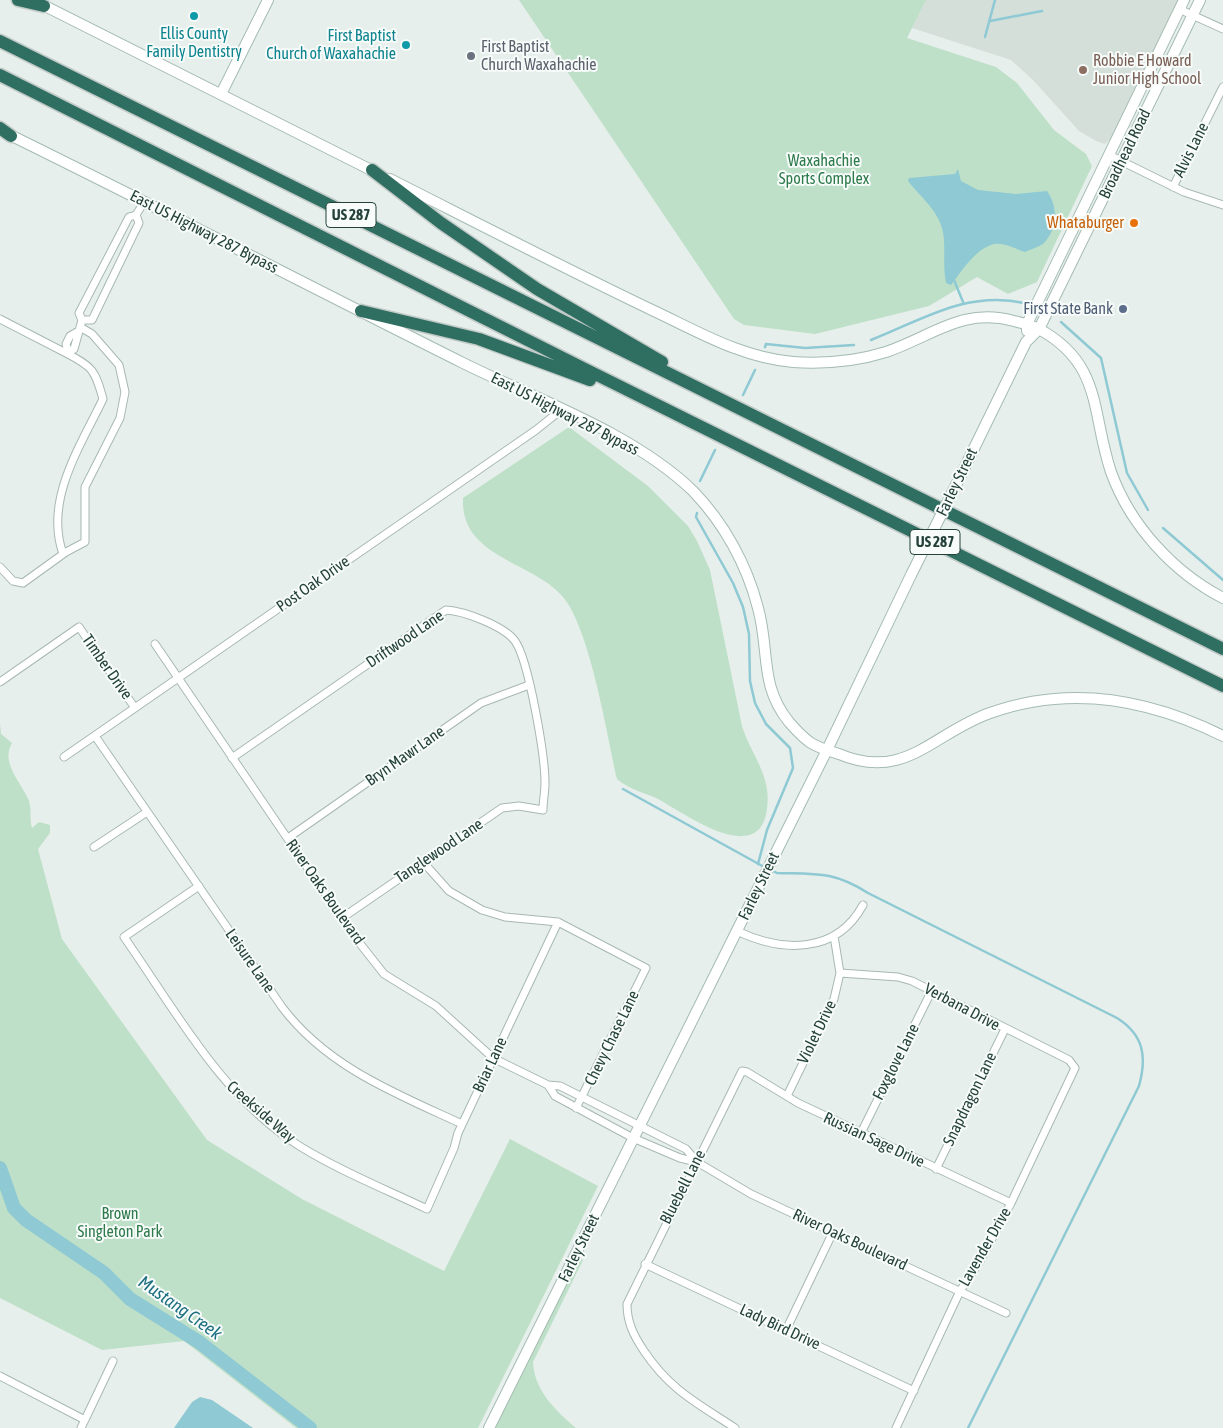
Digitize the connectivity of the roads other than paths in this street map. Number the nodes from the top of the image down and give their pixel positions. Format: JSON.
{"nodes":[{"id":1,"x":18,"y":0,"type":"edge"},
{"id":2,"x":268,"y":0,"type":"edge"},
{"id":3,"x":1200,"y":0,"type":"edge"},
{"id":4,"x":39,"y":3,"type":"edge"},
{"id":5,"x":1182,"y":5,"type":"edge"},
{"id":6,"x":1192,"y":15,"type":"junction"},
{"id":7,"x":1223,"y":29,"type":"edge"},
{"id":8,"x":0,"y":41,"type":"edge"},
{"id":9,"x":0,"y":75,"type":"edge"},
{"id":10,"x":1223,"y":87,"type":"edge"},
{"id":11,"x":221,"y":94,"type":"junction"},
{"id":12,"x":4,"y":131,"type":"edge"},
{"id":13,"x":1108,"y":155,"type":"junction"},
{"id":14,"x":1121,"y":161,"type":"junction"},
{"id":15,"x":372,"y":170,"type":"junction"},
{"id":16,"x":1173,"y":187,"type":"junction"},
{"id":17,"x":144,"y":202,"type":"junction"},
{"id":18,"x":1223,"y":205,"type":"edge"},
{"id":19,"x":136,"y":216,"type":"junction"},
{"id":20,"x":361,"y":311,"type":"junction"},
{"id":21,"x":0,"y":318,"type":"edge"},
{"id":22,"x":1027,"y":324,"type":"junction"},
{"id":23,"x":80,"y":327,"type":"junction"},
{"id":24,"x":1039,"y":329,"type":"junction"},
{"id":25,"x":1026,"y":342,"type":"junction"},
{"id":26,"x":67,"y":352,"type":"junction"},
{"id":27,"x":702,"y":391,"type":"junction"},
{"id":28,"x":653,"y":402,"type":"junction"},
{"id":29,"x":561,"y":410,"type":"junction"},
{"id":30,"x":63,"y":554,"type":"junction"},
{"id":31,"x":0,"y":567,"type":"edge"},
{"id":32,"x":1223,"y":598,"type":"edge"},
{"id":33,"x":1155,"y":616,"type":"junction"},
{"id":34,"x":1223,"y":643,"type":"edge"},
{"id":35,"x":155,"y":644,"type":"dead end"},
{"id":36,"x":1223,"y":649,"type":"edge"},
{"id":37,"x":179,"y":677,"type":"junction"},
{"id":38,"x":0,"y":682,"type":"edge"},
{"id":39,"x":529,"y":685,"type":"junction"},
{"id":40,"x":1221,"y":686,"type":"edge"},
{"id":41,"x":135,"y":708,"type":"junction"},
{"id":42,"x":95,"y":736,"type":"junction"},
{"id":43,"x":1223,"y":736,"type":"edge"},
{"id":44,"x":828,"y":750,"type":"junction"},
{"id":45,"x":64,"y":756,"type":"dead end"},
{"id":46,"x":232,"y":758,"type":"junction"},
{"id":47,"x":543,"y":810,"type":"joint"},
{"id":48,"x":147,"y":812,"type":"junction"},
{"id":49,"x":288,"y":838,"type":"junction"},
{"id":50,"x":94,"y":848,"type":"dead end"},
{"id":51,"x":424,"y":862,"type":"junction"},
{"id":52,"x":199,"y":886,"type":"junction"},
{"id":53,"x":863,"y":905,"type":"dead end"},
{"id":54,"x":342,"y":918,"type":"junction"},
{"id":55,"x":558,"y":922,"type":"junction"},
{"id":56,"x":737,"y":931,"type":"junction"},
{"id":57,"x":834,"y":936,"type":"junction"},
{"id":58,"x":840,"y":973,"type":"junction"},
{"id":59,"x":932,"y":990,"type":"junction"},
{"id":60,"x":1005,"y":1029,"type":"junction"},
{"id":61,"x":493,"y":1058,"type":"junction"},
{"id":62,"x":1075,"y":1068,"type":"joint"},
{"id":63,"x":742,"y":1072,"type":"joint"},
{"id":64,"x":548,"y":1085,"type":"junction"},
{"id":65,"x":787,"y":1096,"type":"junction"},
{"id":66,"x":582,"y":1097,"type":"junction"},
{"id":67,"x":576,"y":1108,"type":"junction"},
{"id":68,"x":462,"y":1124,"type":"junction"},
{"id":69,"x":639,"y":1127,"type":"junction"},
{"id":70,"x":861,"y":1133,"type":"junction"},
{"id":71,"x":634,"y":1138,"type":"junction"},
{"id":72,"x":697,"y":1162,"type":"junction"},
{"id":73,"x":936,"y":1169,"type":"junction"},
{"id":74,"x":1010,"y":1203,"type":"junction"},
{"id":75,"x":427,"y":1209,"type":"joint"},
{"id":76,"x":833,"y":1232,"type":"junction"},
{"id":77,"x":645,"y":1264,"type":"junction"},
{"id":78,"x":960,"y":1291,"type":"junction"},
{"id":79,"x":1006,"y":1313,"type":"dead end"},
{"id":80,"x":786,"y":1330,"type":"junction"},
{"id":81,"x":113,"y":1361,"type":"dead end"},
{"id":82,"x":0,"y":1376,"type":"edge"},
{"id":83,"x":914,"y":1391,"type":"junction"},
{"id":84,"x":85,"y":1420,"type":"junction"},
{"id":85,"x":81,"y":1428,"type":"edge"},
{"id":86,"x":489,"y":1428,"type":"edge"},
{"id":87,"x":735,"y":1428,"type":"edge"},
{"id":88,"x":896,"y":1428,"type":"edge"}],
"edges":[{"from":1,"to":4,"type":"highway"},
{"from":2,"to":11,"type":"main road"},
{"from":3,"to":6,"type":"main road","name":"Broadhead Road"},
{"from":4,"to":11,"type":"main road"},
{"from":5,"to":6,"type":"street"},
{"from":5,"to":13,"type":"main road","name":"Broadhead Road"},
{"from":6,"to":7,"type":"street"},
{"from":6,"to":14,"type":"main road","name":"Broadhead Road"},
{"from":8,"to":27,"type":"highway","number":"US 287"},
{"from":9,"to":28,"type":"highway","number":"US 287"},
{"from":10,"to":16,"type":"street","name":"Alvis Lane"},
{"from":11,"to":15,"type":"main road"},
{"from":12,"to":17,"type":"main road","name":"East US Highway 287 Bypass"},
{"from":13,"to":14,"type":"street"},
{"from":13,"to":22,"type":"main road","name":"Broadhead Road"},
{"from":14,"to":16,"type":"street"},
{"from":14,"to":24,"type":"main road","name":"Broadhead Road"},
{"from":15,"to":22,"type":"main road"},
{"from":15,"to":27,"type":"highway"},
{"from":16,"to":18,"type":"street"},
{"from":17,"to":19,"type":"street"},
{"from":17,"to":20,"type":"main road","name":"East US Highway 287 Bypass"},
{"from":19,"to":23,"type":"street"},
{"from":19,"to":23,"type":"street"},
{"from":20,"to":28,"type":"highway"},
{"from":20,"to":29,"type":"main road","name":"East US Highway 287 Bypass"},
{"from":21,"to":26,"type":"street"},
{"from":22,"to":24,"type":"main road"},
{"from":22,"to":25,"type":"main road","name":"Broadhead Road"},
{"from":23,"to":26,"type":"street"},
{"from":23,"to":30,"type":"street"},
{"from":24,"to":25,"type":"main road","name":"Broadhead Road"},
{"from":24,"to":32,"type":"main road"},
{"from":25,"to":44,"type":"main road","name":"Farley Street","bridge":true},
{"from":26,"to":30,"type":"street"},
{"from":27,"to":33,"type":"highway","number":"US 287"},
{"from":28,"to":40,"type":"highway","number":"US 287"},
{"from":29,"to":37,"type":"street","name":"Post Oak Drive"},
{"from":29,"to":44,"type":"main road","name":"East US Highway 287 Bypass"},
{"from":30,"to":31,"type":"street"},
{"from":33,"to":34,"type":"highway"},
{"from":33,"to":36,"type":"highway","number":"US 287"},
{"from":35,"to":37,"type":"street","name":"River Oaks Boulevard"},
{"from":37,"to":41,"type":"street","name":"Post Oak Drive"},
{"from":37,"to":46,"type":"street","name":"River Oaks Boulevard"},
{"from":38,"to":41,"type":"street","name":"Timber Drive"},
{"from":39,"to":46,"type":"street","name":"Driftwood Lane"},
{"from":39,"to":47,"type":"street","name":"Driftwood Lane"},
{"from":39,"to":49,"type":"street","name":"Bryn Mawr Lane"},
{"from":41,"to":42,"type":"street","name":"Post Oak Drive"},
{"from":42,"to":45,"type":"street","name":"Post Oak Drive"},
{"from":42,"to":48,"type":"street","name":"Leisure Lane"},
{"from":43,"to":44,"type":"main road","name":"East US Highway 287 Bypass"},
{"from":44,"to":56,"type":"main road","name":"Farley Street"},
{"from":46,"to":49,"type":"street","name":"River Oaks Boulevard"},
{"from":47,"to":51,"type":"street","name":"Tanglewood Lane"},
{"from":48,"to":50,"type":"street"},
{"from":48,"to":52,"type":"street","name":"Leisure Lane"},
{"from":49,"to":54,"type":"street","name":"River Oaks Boulevard"},
{"from":51,"to":54,"type":"street","name":"Tanglewood Lane"},
{"from":51,"to":55,"type":"street"},
{"from":52,"to":68,"type":"street","name":"Leisure Lane"},
{"from":52,"to":75,"type":"street","name":"Creekside Way"},
{"from":53,"to":57,"type":"street"},
{"from":54,"to":61,"type":"street","name":"River Oaks Boulevard"},
{"from":55,"to":61,"type":"street","name":"Briar Lane"},
{"from":55,"to":66,"type":"street","name":"Chevy Chase Lane"},
{"from":56,"to":57,"type":"street"},
{"from":56,"to":69,"type":"main road","name":"Farley Street"},
{"from":57,"to":58,"type":"street","name":"Violet Drive"},
{"from":58,"to":59,"type":"street","name":"Verbana Drive"},
{"from":58,"to":65,"type":"street","name":"Violet Drive"},
{"from":59,"to":60,"type":"street","name":"Verbana Drive"},
{"from":59,"to":70,"type":"street","name":"Foxglove Lane"},
{"from":60,"to":62,"type":"street","name":"Verbana Drive"},
{"from":60,"to":73,"type":"street","name":"Snapdragon Lane"},
{"from":61,"to":64,"type":"street","name":"River Oaks Boulevard"},
{"from":61,"to":68,"type":"street","name":"Briar Lane"},
{"from":62,"to":74,"type":"street","name":"Lavender Drive"},
{"from":63,"to":65,"type":"street","name":"Russian Sage Drive"},
{"from":63,"to":72,"type":"street","name":"Bluebell Lane"},
{"from":64,"to":66,"type":"street","name":"River Oaks Boulevard"},
{"from":64,"to":67,"type":"street","name":"River Oaks Boulevard"},
{"from":65,"to":70,"type":"street","name":"Russian Sage Drive"},
{"from":66,"to":67,"type":"street","name":"Chevy Chase Lane"},
{"from":66,"to":69,"type":"street","name":"River Oaks Boulevard"},
{"from":67,"to":71,"type":"street","name":"River Oaks Boulevard"},
{"from":68,"to":75,"type":"street","name":"Briar Lane"},
{"from":69,"to":71,"type":"main road","name":"Farley Street"},
{"from":69,"to":72,"type":"street","name":"River Oaks Boulevard"},
{"from":70,"to":73,"type":"street","name":"Russian Sage Drive"},
{"from":71,"to":72,"type":"street","name":"River Oaks Boulevard"},
{"from":71,"to":86,"type":"main road","name":"Farley Street"},
{"from":72,"to":76,"type":"street","name":"River Oaks Boulevard"},
{"from":72,"to":77,"type":"street","name":"Bluebell Lane"},
{"from":73,"to":74,"type":"street","name":"Russian Sage Drive"},
{"from":74,"to":78,"type":"street","name":"Lavender Drive"},
{"from":76,"to":78,"type":"street","name":"River Oaks Boulevard"},
{"from":76,"to":80,"type":"street"},
{"from":77,"to":80,"type":"street","name":"Lady Bird Drive"},
{"from":77,"to":87,"type":"street","name":"Bluebell Lane"},
{"from":78,"to":79,"type":"street","name":"River Oaks Boulevard"},
{"from":78,"to":83,"type":"street","name":"Lavender Drive"},
{"from":80,"to":83,"type":"street","name":"Lady Bird Drive"},
{"from":81,"to":84,"type":"street"},
{"from":82,"to":84,"type":"street"},
{"from":83,"to":88,"type":"street","name":"Lavender Drive"},
{"from":84,"to":85,"type":"street"}]}
